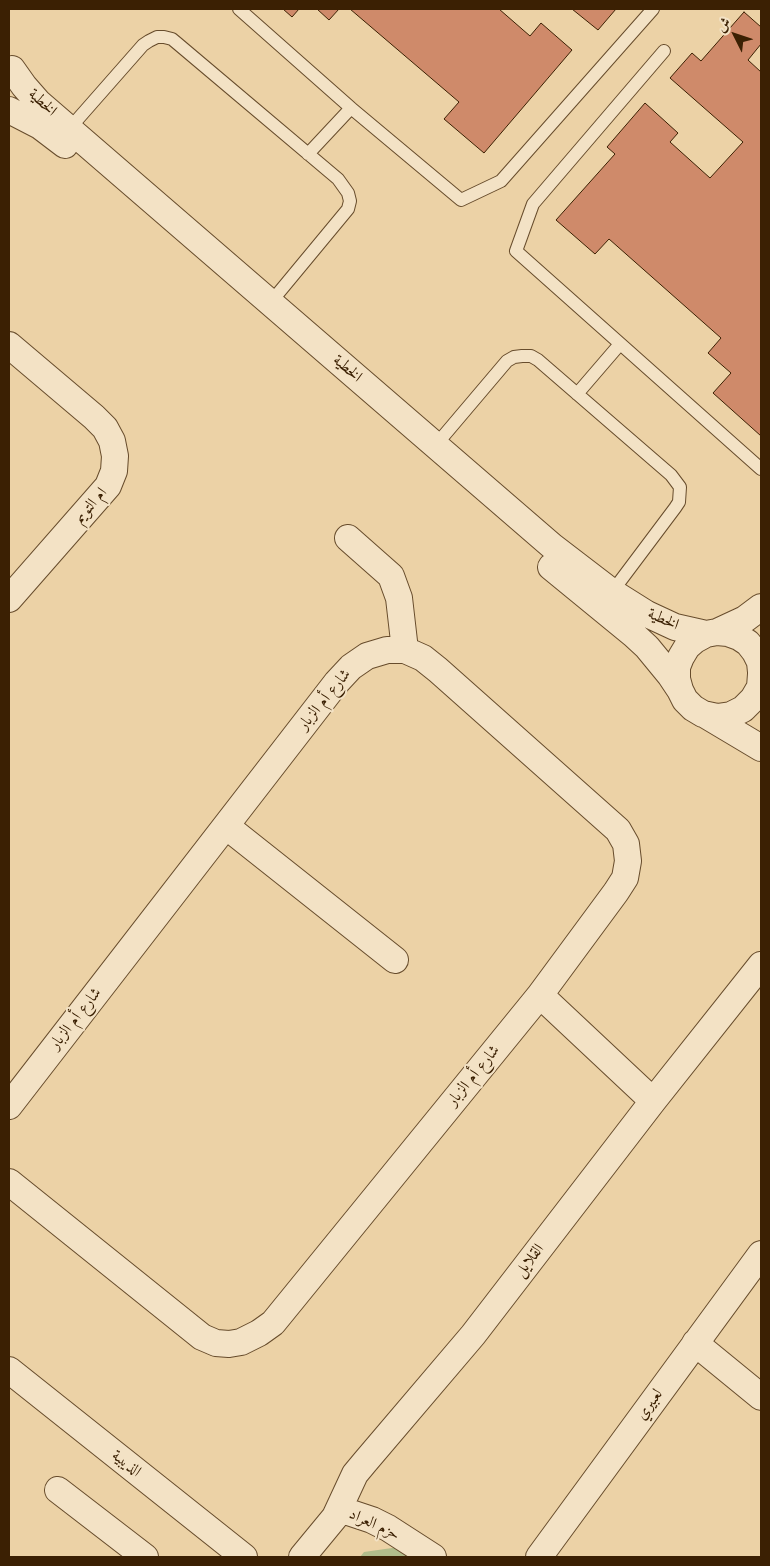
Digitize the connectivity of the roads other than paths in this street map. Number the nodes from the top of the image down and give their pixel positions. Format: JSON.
{"nodes":[{"id":1,"x":239,"y":9,"type":"edge"},
{"id":2,"x":653,"y":9,"type":"edge"},
{"id":3,"x":664,"y":51,"type":"dead end"},
{"id":4,"x":10,"y":68,"type":"edge"},
{"id":5,"x":351,"y":108,"type":"junction"},
{"id":6,"x":9,"y":110,"type":"edge"},
{"id":7,"x":70,"y":128,"type":"junction"},
{"id":8,"x":308,"y":154,"type":"junction"},
{"id":9,"x":271,"y":302,"type":"junction"},
{"id":10,"x":620,"y":344,"type":"junction"},
{"id":11,"x":9,"y":345,"type":"edge"},
{"id":12,"x":578,"y":394,"type":"junction"},
{"id":13,"x":435,"y":446,"type":"junction"},
{"id":14,"x":761,"y":469,"type":"edge"},
{"id":15,"x":348,"y":538,"type":"dead end"},
{"id":16,"x":612,"y":592,"type":"junction"},
{"id":17,"x":9,"y":599,"type":"edge"},
{"id":18,"x":761,"y":607,"type":"edge"},
{"id":19,"x":711,"y":633,"type":"junction"},
{"id":20,"x":405,"y":650,"type":"junction"},
{"id":21,"x":761,"y":666,"type":"edge"},
{"id":22,"x":680,"y":690,"type":"junction"},
{"id":23,"x":703,"y":714,"type":"junction"},
{"id":24,"x":761,"y":748,"type":"edge"},
{"id":25,"x":226,"y":826,"type":"junction"},
{"id":26,"x":396,"y":960,"type":"dead end"},
{"id":27,"x":761,"y":965,"type":"edge"},
{"id":28,"x":540,"y":995,"type":"junction"},
{"id":29,"x":653,"y":1101,"type":"junction"},
{"id":30,"x":9,"y":1106,"type":"edge"},
{"id":31,"x":9,"y":1182,"type":"edge"},
{"id":32,"x":759,"y":1259,"type":"edge"},
{"id":33,"x":695,"y":1344,"type":"junction"},
{"id":34,"x":9,"y":1370,"type":"edge"},
{"id":35,"x":729,"y":1371,"type":"junction"},
{"id":36,"x":761,"y":1376,"type":"edge"},
{"id":37,"x":761,"y":1397,"type":"edge"},
{"id":38,"x":58,"y":1490,"type":"dead end"},
{"id":39,"x":339,"y":1509,"type":"junction"},
{"id":40,"x":145,"y":1557,"type":"edge"},
{"id":41,"x":244,"y":1557,"type":"edge"},
{"id":42,"x":302,"y":1557,"type":"edge"},
{"id":43,"x":433,"y":1557,"type":"edge"},
{"id":44,"x":539,"y":1557,"type":"edge"}],
"edges":[{"from":1,"to":5,"type":"lane"},
{"from":2,"to":5,"type":"lane"},
{"from":3,"to":10,"type":"lane"},
{"from":4,"to":7,"type":"street","name":"الخطية"},
{"from":5,"to":8,"type":"lane"},
{"from":6,"to":22,"type":"street","name":"الخطية"},
{"from":7,"to":8,"type":"lane"},
{"from":7,"to":9,"type":"street","name":"الخطية"},
{"from":8,"to":9,"type":"lane"},
{"from":9,"to":13,"type":"street","name":"الخطية"},
{"from":10,"to":12,"type":"lane"},
{"from":10,"to":14,"type":"lane"},
{"from":11,"to":17,"type":"street","name":"ام التويم"},
{"from":12,"to":13,"type":"lane"},
{"from":12,"to":16,"type":"lane"},
{"from":13,"to":16,"type":"street","name":"الخطية"},
{"from":15,"to":20,"type":"street"},
{"from":16,"to":19,"type":"street","name":"الخطية"},
{"from":18,"to":19,"type":"street"},
{"from":19,"to":21,"type":"street"},
{"from":19,"to":22,"type":"street"},
{"from":20,"to":25,"type":"street","name":"شارع أم الزبار"},
{"from":20,"to":28,"type":"street","name":"شارع أم الزبار"},
{"from":21,"to":23,"type":"street"},
{"from":22,"to":23,"type":"street"},
{"from":23,"to":24,"type":"street"},
{"from":25,"to":26,"type":"street"},
{"from":25,"to":30,"type":"street","name":"شارع أم الزبار"},
{"from":27,"to":29,"type":"street","name":"القلايل"},
{"from":28,"to":29,"type":"street"},
{"from":28,"to":31,"type":"street","name":"شارع أم الزبار"},
{"from":29,"to":39,"type":"street","name":"القلايل"},
{"from":32,"to":33,"type":"street","name":"لعبيري"},
{"from":33,"to":35,"type":"street"},
{"from":33,"to":44,"type":"street","name":"لعبيري"},
{"from":34,"to":41,"type":"street","name":"الذيبية"},
{"from":35,"to":36,"type":"street"},
{"from":35,"to":37,"type":"street"},
{"from":38,"to":40,"type":"street"},
{"from":39,"to":42,"type":"street","name":"القلايل"},
{"from":39,"to":43,"type":"street","name":"حزم العراد"}]}
